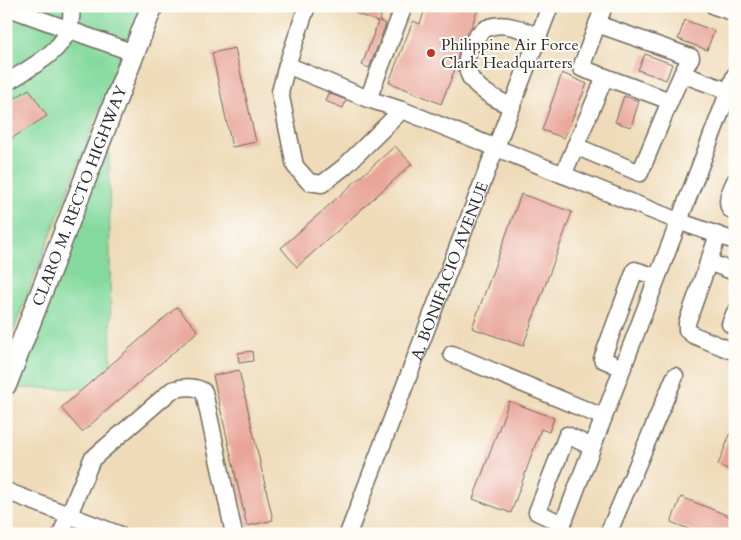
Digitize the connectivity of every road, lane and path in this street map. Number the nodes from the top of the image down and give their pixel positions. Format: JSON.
{"nodes":[{"id":1,"x":71,"y":6,"type":"edge"},
{"id":2,"x":152,"y":6,"type":"edge"},
{"id":3,"x":308,"y":6,"type":"edge"},
{"id":4,"x":404,"y":6,"type":"edge"},
{"id":5,"x":550,"y":6,"type":"edge"},
{"id":6,"x":604,"y":6,"type":"edge"},
{"id":7,"x":714,"y":6,"type":"edge"},
{"id":8,"x":6,"y":7,"type":"edge"},
{"id":9,"x":735,"y":13,"type":"edge"},
{"id":10,"x":598,"y":24,"type":"junction"},
{"id":11,"x":70,"y":30,"type":"junction"},
{"id":12,"x":539,"y":37,"type":"junction"},
{"id":13,"x":134,"y":53,"type":"junction"},
{"id":14,"x":286,"y":65,"type":"junction"},
{"id":15,"x":682,"y":74,"type":"junction"},
{"id":16,"x":735,"y":75,"type":"edge"},
{"id":17,"x":605,"y":77,"type":"junction"},
{"id":18,"x":6,"y":83,"type":"edge"},
{"id":19,"x":728,"y":91,"type":"junction"},
{"id":20,"x":368,"y":99,"type":"junction"},
{"id":21,"x":670,"y":101,"type":"junction"},
{"id":22,"x":512,"y":106,"type":"junction"},
{"id":23,"x":402,"y":110,"type":"junction"},
{"id":24,"x":576,"y":146,"type":"junction"},
{"id":25,"x":495,"y":148,"type":"junction"},
{"id":26,"x":563,"y":175,"type":"junction"},
{"id":27,"x":735,"y":181,"type":"edge"},
{"id":28,"x":735,"y":211,"type":"edge"},
{"id":29,"x":678,"y":221,"type":"junction"},
{"id":30,"x":718,"y":235,"type":"junction"},
{"id":31,"x":735,"y":241,"type":"edge"},
{"id":32,"x":708,"y":262,"type":"junction"},
{"id":33,"x":735,"y":272,"type":"edge"},
{"id":34,"x":657,"y":277,"type":"junction"},
{"id":35,"x":735,"y":352,"type":"edge"},
{"id":36,"x":452,"y":354,"type":"dead end"},
{"id":37,"x":622,"y":368,"type":"junction"},
{"id":38,"x":675,"y":376,"type":"dead end"},
{"id":39,"x":6,"y":384,"type":"edge"},
{"id":40,"x":603,"y":417,"type":"junction"},
{"id":41,"x":592,"y":447,"type":"junction"},
{"id":42,"x":6,"y":491,"type":"edge"},
{"id":43,"x":69,"y":515,"type":"junction"},
{"id":44,"x":561,"y":529,"type":"edge"},
{"id":45,"x":61,"y":534,"type":"edge"},
{"id":46,"x":118,"y":534,"type":"edge"},
{"id":47,"x":234,"y":534,"type":"edge"},
{"id":48,"x":348,"y":534,"type":"edge"},
{"id":49,"x":608,"y":534,"type":"edge"}],
"edges":[{"from":1,"to":11,"type":"street"},
{"from":2,"to":13,"type":"main road","name":"CLARO M. RECTO HIGHWAY"},
{"from":3,"to":14,"type":"street"},
{"from":4,"to":20,"type":"street"},
{"from":5,"to":12,"type":"street","name":"A. BONIFACIO AVENUE"},
{"from":6,"to":10,"type":"street"},
{"from":7,"to":9,"type":"street"},
{"from":8,"to":11,"type":"street"},
{"from":10,"to":15,"type":"street"},
{"from":10,"to":17,"type":"street"},
{"from":11,"to":13,"type":"street"},
{"from":11,"to":18,"type":"street"},
{"from":12,"to":22,"type":"street","name":"A. BONIFACIO AVENUE"},
{"from":12,"to":22,"type":"street"},
{"from":13,"to":39,"type":"main road","name":"CLARO M. RECTO HIGHWAY"},
{"from":14,"to":20,"type":"street"},
{"from":14,"to":23,"type":"street"},
{"from":15,"to":19,"type":"street"},
{"from":15,"to":21,"type":"street"},
{"from":16,"to":19,"type":"street"},
{"from":17,"to":21,"type":"street"},
{"from":17,"to":24,"type":"street"},
{"from":19,"to":29,"type":"street"},
{"from":20,"to":23,"type":"street"},
{"from":21,"to":24,"type":"street"},
{"from":22,"to":25,"type":"street","name":"A. BONIFACIO AVENUE"},
{"from":23,"to":25,"type":"street"},
{"from":24,"to":26,"type":"street"},
{"from":25,"to":26,"type":"street"},
{"from":25,"to":48,"type":"street","name":"A. BONIFACIO AVENUE"},
{"from":26,"to":29,"type":"street"},
{"from":27,"to":28,"type":"street"},
{"from":29,"to":30,"type":"street"},
{"from":29,"to":34,"type":"street"},
{"from":30,"to":31,"type":"street"},
{"from":30,"to":32,"type":"street"},
{"from":32,"to":33,"type":"street"},
{"from":32,"to":35,"type":"street"},
{"from":34,"to":37,"type":"street"},
{"from":34,"to":37,"type":"street"},
{"from":36,"to":40,"type":"street"},
{"from":37,"to":40,"type":"street"},
{"from":38,"to":49,"type":"street"},
{"from":40,"to":41,"type":"street"},
{"from":41,"to":44,"type":"street"},
{"from":41,"to":44,"type":"street"},
{"from":42,"to":43,"type":"street"},
{"from":43,"to":45,"type":"street"},
{"from":43,"to":46,"type":"street"},
{"from":43,"to":47,"type":"street"}]}
